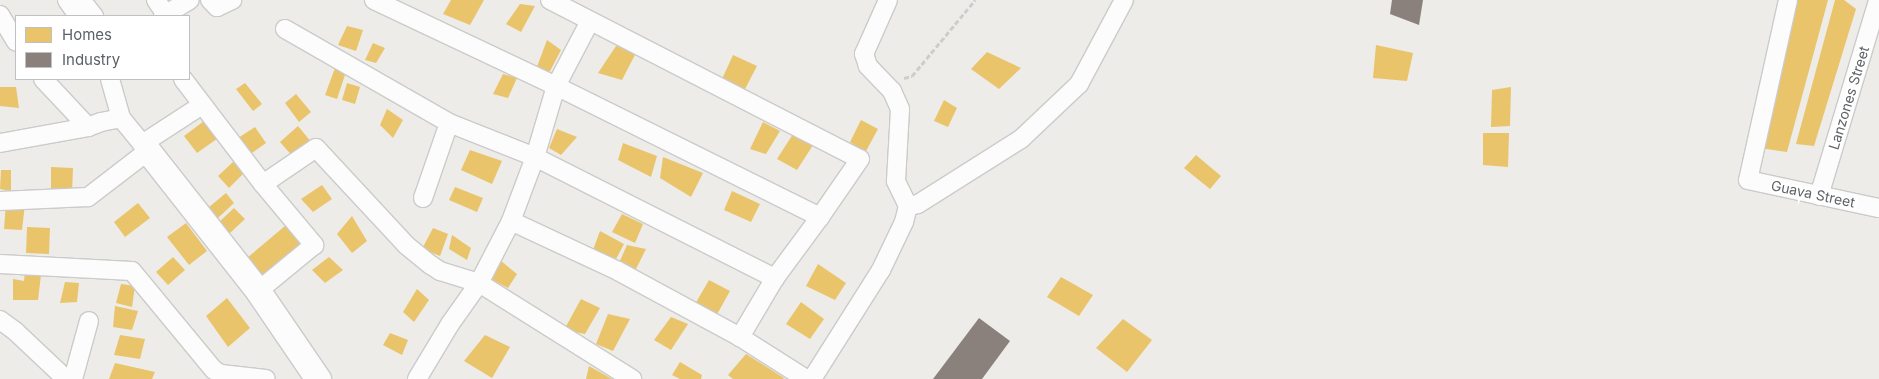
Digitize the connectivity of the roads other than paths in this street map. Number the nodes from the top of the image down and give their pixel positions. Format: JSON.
{"nodes":[{"id":1,"x":68,"y":0,"type":"edge"},
{"id":2,"x":81,"y":0,"type":"edge"},
{"id":3,"x":190,"y":0,"type":"edge"},
{"id":4,"x":210,"y":0,"type":"edge"},
{"id":5,"x":232,"y":0,"type":"edge"},
{"id":6,"x":374,"y":0,"type":"edge"},
{"id":7,"x":550,"y":0,"type":"edge"},
{"id":8,"x":888,"y":0,"type":"edge"},
{"id":9,"x":1124,"y":0,"type":"edge"},
{"id":10,"x":1788,"y":0,"type":"edge"},
{"id":11,"x":1878,"y":0,"type":"edge"},
{"id":12,"x":162,"y":10,"type":"edge"},
{"id":13,"x":0,"y":15,"type":"edge"},
{"id":14,"x":77,"y":15,"type":"edge"},
{"id":15,"x":93,"y":15,"type":"edge"},
{"id":16,"x":590,"y":20,"type":"junction"},
{"id":17,"x":285,"y":29,"type":"dead end"},
{"id":18,"x":15,"y":40,"type":"edge"},
{"id":19,"x":44,"y":80,"type":"edge"},
{"id":20,"x":110,"y":80,"type":"edge"},
{"id":21,"x":185,"y":80,"type":"edge"},
{"id":22,"x":556,"y":86,"type":"junction"},
{"id":23,"x":202,"y":105,"type":"junction"},
{"id":24,"x":122,"y":118,"type":"junction"},
{"id":25,"x":449,"y":122,"type":"junction"},
{"id":26,"x":88,"y":127,"type":"junction"},
{"id":27,"x":0,"y":143,"type":"edge"},
{"id":28,"x":145,"y":148,"type":"junction"},
{"id":29,"x":535,"y":157,"type":"junction"},
{"id":30,"x":263,"y":184,"type":"junction"},
{"id":31,"x":1819,"y":196,"type":"junction"},
{"id":32,"x":423,"y":198,"type":"dead end"},
{"id":33,"x":0,"y":201,"type":"edge"},
{"id":34,"x":908,"y":206,"type":"junction"},
{"id":35,"x":1879,"y":208,"type":"edge"},
{"id":36,"x":820,"y":218,"type":"junction"},
{"id":37,"x":511,"y":221,"type":"junction"},
{"id":38,"x":0,"y":264,"type":"edge"},
{"id":39,"x":774,"y":278,"type":"junction"},
{"id":40,"x":479,"y":283,"type":"junction"},
{"id":41,"x":258,"y":291,"type":"junction"},
{"id":42,"x":0,"y":320,"type":"edge"},
{"id":43,"x":89,"y":321,"type":"dead end"},
{"id":44,"x":740,"y":337,"type":"junction"},
{"id":45,"x":66,"y":379,"type":"edge"},
{"id":46,"x":73,"y":379,"type":"edge"},
{"id":47,"x":266,"y":379,"type":"edge"},
{"id":48,"x":318,"y":379,"type":"edge"},
{"id":49,"x":418,"y":379,"type":"edge"},
{"id":50,"x":632,"y":379,"type":"edge"},
{"id":51,"x":806,"y":379,"type":"edge"},
{"id":52,"x":812,"y":379,"type":"edge"}],
"edges":[{"from":1,"to":14,"type":"street"},
{"from":2,"to":15,"type":"street"},
{"from":3,"to":12,"type":"street"},
{"from":4,"to":5,"type":"street"},
{"from":6,"to":22,"type":"street"},
{"from":7,"to":16,"type":"street"},
{"from":8,"to":34,"type":"street"},
{"from":9,"to":34,"type":"street"},
{"from":10,"to":31,"type":"street","name":"Guava Street"},
{"from":11,"to":31,"type":"street","name":"Lanzones Street"},
{"from":13,"to":18,"type":"street"},
{"from":16,"to":22,"type":"street"},
{"from":16,"to":36,"type":"street"},
{"from":17,"to":25,"type":"street"},
{"from":19,"to":26,"type":"street"},
{"from":20,"to":24,"type":"street"},
{"from":21,"to":23,"type":"street"},
{"from":22,"to":29,"type":"street"},
{"from":22,"to":36,"type":"street"},
{"from":23,"to":28,"type":"street"},
{"from":23,"to":30,"type":"street"},
{"from":24,"to":26,"type":"street"},
{"from":24,"to":28,"type":"street"},
{"from":25,"to":29,"type":"street"},
{"from":25,"to":32,"type":"street"},
{"from":26,"to":27,"type":"street"},
{"from":28,"to":33,"type":"street"},
{"from":28,"to":41,"type":"street"},
{"from":29,"to":37,"type":"street"},
{"from":29,"to":39,"type":"street"},
{"from":30,"to":40,"type":"street"},
{"from":30,"to":41,"type":"street"},
{"from":31,"to":35,"type":"street","name":"Guava Street"},
{"from":34,"to":52,"type":"street"},
{"from":36,"to":39,"type":"street"},
{"from":37,"to":40,"type":"street"},
{"from":37,"to":44,"type":"street"},
{"from":38,"to":47,"type":"street"},
{"from":39,"to":44,"type":"street"},
{"from":40,"to":49,"type":"street"},
{"from":40,"to":50,"type":"street"},
{"from":41,"to":48,"type":"street"},
{"from":42,"to":45,"type":"street"},
{"from":43,"to":46,"type":"street"},
{"from":44,"to":51,"type":"street"}]}
